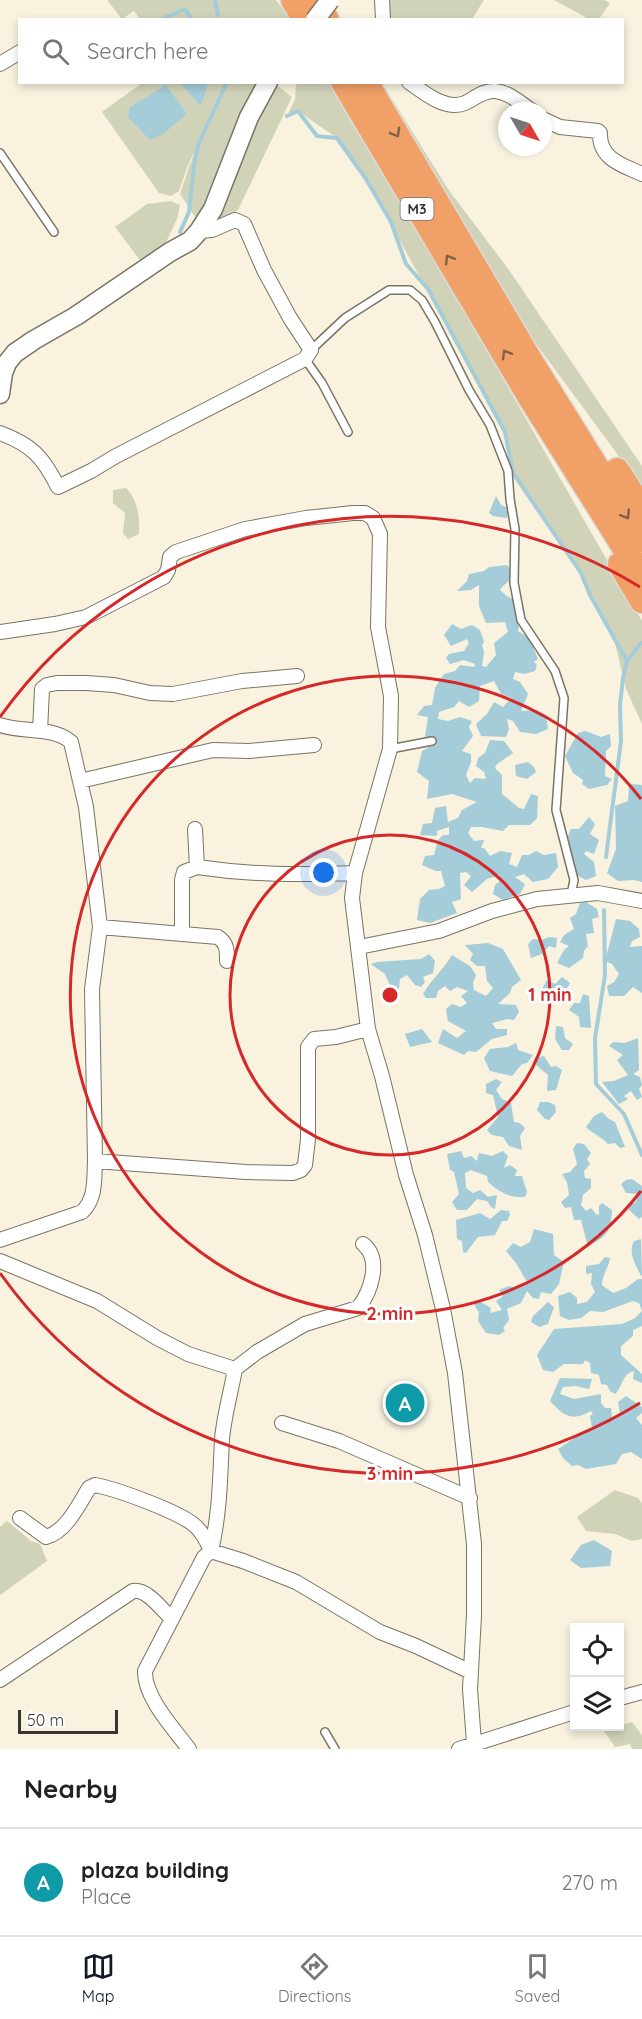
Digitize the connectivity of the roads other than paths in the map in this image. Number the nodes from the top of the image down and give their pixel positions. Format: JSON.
{"nodes":[{"id":1,"x":293,"y":0,"type":"edge"},
{"id":2,"x":315,"y":0,"type":"edge"},
{"id":3,"x":330,"y":0,"type":"edge"},
{"id":4,"x":382,"y":0,"type":"edge"},
{"id":5,"x":304,"y":18,"type":"edge"},
{"id":6,"x":316,"y":18,"type":"edge"},
{"id":7,"x":326,"y":18,"type":"edge"},
{"id":8,"x":383,"y":18,"type":"edge"},
{"id":9,"x":18,"y":52,"type":"edge"},
{"id":10,"x":0,"y":63,"type":"edge"},
{"id":11,"x":267,"y":84,"type":"edge"},
{"id":12,"x":344,"y":84,"type":"edge"},
{"id":13,"x":367,"y":84,"type":"edge"},
{"id":14,"x":412,"y":84,"type":"edge"},
{"id":15,"x":519,"y":102,"type":"edge"},
{"id":16,"x":552,"y":123,"type":"edge"},
{"id":17,"x":0,"y":153,"type":"edge"},
{"id":18,"x":642,"y":174,"type":"edge"},
{"id":19,"x":199,"y":231,"type":"junction"},
{"id":20,"x":54,"y":232,"type":"dead end"},
{"id":21,"x":308,"y":355,"type":"junction"},
{"id":22,"x":529,"y":358,"type":"junction"},
{"id":23,"x":0,"y":394,"type":"edge"},
{"id":24,"x":532,"y":399,"type":"junction"},
{"id":25,"x":348,"y":432,"type":"dead end"},
{"id":26,"x":0,"y":433,"type":"edge"},
{"id":27,"x":642,"y":508,"type":"edge"},
{"id":28,"x":642,"y":540,"type":"edge"},
{"id":29,"x":642,"y":576,"type":"edge"},
{"id":30,"x":642,"y":601,"type":"edge"},
{"id":31,"x":0,"y":632,"type":"edge"},
{"id":32,"x":297,"y":676,"type":"dead end"},
{"id":33,"x":0,"y":726,"type":"edge"},
{"id":34,"x":40,"y":731,"type":"junction"},
{"id":35,"x":432,"y":741,"type":"dead end"},
{"id":36,"x":314,"y":745,"type":"dead end"},
{"id":37,"x":390,"y":749,"type":"junction"},
{"id":38,"x":80,"y":781,"type":"junction"},
{"id":39,"x":195,"y":829,"type":"dead end"},
{"id":40,"x":196,"y":867,"type":"junction"},
{"id":41,"x":355,"y":873,"type":"junction"},
{"id":42,"x":571,"y":895,"type":"junction"},
{"id":43,"x":642,"y":902,"type":"edge"},
{"id":44,"x":100,"y":927,"type":"junction"},
{"id":45,"x":182,"y":933,"type":"junction"},
{"id":46,"x":359,"y":947,"type":"junction"},
{"id":47,"x":227,"y":961,"type":"dead end"},
{"id":48,"x":368,"y":1029,"type":"junction"},
{"id":49,"x":95,"y":1161,"type":"junction"},
{"id":50,"x":0,"y":1240,"type":"edge"},
{"id":51,"x":363,"y":1244,"type":"dead end"},
{"id":52,"x":0,"y":1261,"type":"edge"},
{"id":53,"x":235,"y":1370,"type":"junction"},
{"id":54,"x":282,"y":1423,"type":"dead end"},
{"id":55,"x":470,"y":1498,"type":"junction"},
{"id":56,"x":20,"y":1518,"type":"dead end"},
{"id":57,"x":211,"y":1551,"type":"junction"},
{"id":58,"x":172,"y":1619,"type":"junction"},
{"id":59,"x":471,"y":1672,"type":"junction"},
{"id":60,"x":0,"y":1680,"type":"edge"},
{"id":61,"x":642,"y":1692,"type":"edge"},
{"id":62,"x":624,"y":1697,"type":"edge"},
{"id":63,"x":570,"y":1713,"type":"edge"},
{"id":64,"x":326,"y":1732,"type":"dead end"},
{"id":65,"x":474,"y":1743,"type":"junction"},
{"id":66,"x":189,"y":1749,"type":"edge"},
{"id":67,"x":335,"y":1749,"type":"edge"},
{"id":68,"x":459,"y":1749,"type":"edge"}],
"edges":[{"from":1,"to":5,"type":"highway"},
{"from":2,"to":7,"type":"highway"},
{"from":3,"to":6,"type":"street","bridge":true},
{"from":4,"to":8,"type":"street"},
{"from":9,"to":10,"type":"street"},
{"from":11,"to":19,"type":"street"},
{"from":24,"to":12,"type":"highway","number":"M3","one_way":true},
{"from":13,"to":22,"type":"highway","number":"M3","one_way":true},
{"from":14,"to":15,"type":"street"},
{"from":16,"to":18,"type":"street"},
{"from":17,"to":20,"type":"lane"},
{"from":19,"to":21,"type":"street"},
{"from":19,"to":23,"type":"street"},
{"from":21,"to":25,"type":"lane"},
{"from":21,"to":26,"type":"street"},
{"from":21,"to":42,"type":"lane"},
{"from":22,"to":27,"type":"highway"},
{"from":22,"to":28,"type":"highway","number":"M3","one_way":true},
{"from":24,"to":29,"type":"highway","number":"M3"},
{"from":24,"to":30,"type":"highway"},
{"from":31,"to":37,"type":"street"},
{"from":32,"to":34,"type":"street"},
{"from":33,"to":34,"type":"street"},
{"from":34,"to":38,"type":"street"},
{"from":35,"to":37,"type":"lane"},
{"from":36,"to":38,"type":"street"},
{"from":37,"to":41,"type":"street"},
{"from":38,"to":44,"type":"street"},
{"from":39,"to":40,"type":"street"},
{"from":40,"to":41,"type":"street"},
{"from":40,"to":45,"type":"street"},
{"from":41,"to":46,"type":"street"},
{"from":42,"to":43,"type":"street"},
{"from":42,"to":46,"type":"street"},
{"from":44,"to":45,"type":"street"},
{"from":44,"to":49,"type":"street"},
{"from":45,"to":47,"type":"street"},
{"from":46,"to":48,"type":"street"},
{"from":48,"to":49,"type":"street"},
{"from":48,"to":55,"type":"street"},
{"from":49,"to":50,"type":"street"},
{"from":51,"to":53,"type":"street"},
{"from":52,"to":53,"type":"street"},
{"from":53,"to":57,"type":"street"},
{"from":54,"to":55,"type":"street"},
{"from":55,"to":59,"type":"street"},
{"from":56,"to":57,"type":"street"},
{"from":57,"to":58,"type":"street"},
{"from":57,"to":59,"type":"street"},
{"from":58,"to":60,"type":"street"},
{"from":58,"to":66,"type":"street"},
{"from":59,"to":65,"type":"street"},
{"from":61,"to":62,"type":"street"},
{"from":63,"to":65,"type":"street"},
{"from":64,"to":67,"type":"lane"},
{"from":65,"to":68,"type":"street"}]}
